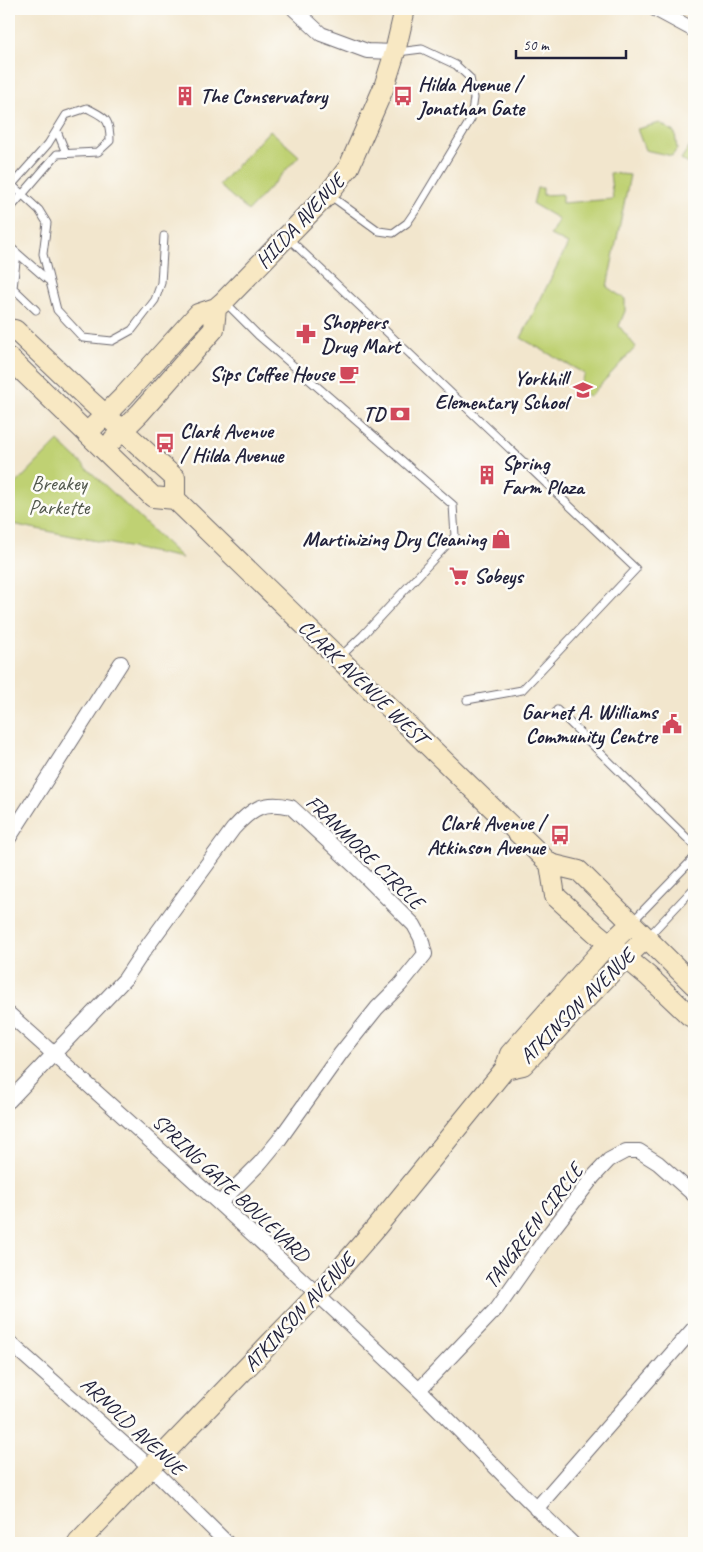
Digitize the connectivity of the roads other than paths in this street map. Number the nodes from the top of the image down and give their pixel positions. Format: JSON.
{"nodes":[{"id":1,"x":294,"y":9,"type":"edge"},
{"id":2,"x":405,"y":9,"type":"edge"},
{"id":3,"x":655,"y":9,"type":"edge"},
{"id":4,"x":694,"y":30,"type":"edge"},
{"id":5,"x":396,"y":52,"type":"junction"},
{"id":6,"x":57,"y":131,"type":"junction"},
{"id":7,"x":66,"y":153,"type":"junction"},
{"id":8,"x":11,"y":186,"type":"edge"},
{"id":9,"x":22,"y":194,"type":"junction"},
{"id":10,"x":328,"y":194,"type":"junction"},
{"id":11,"x":9,"y":210,"type":"edge"},
{"id":12,"x":164,"y":236,"type":"dead end"},
{"id":13,"x":287,"y":237,"type":"junction"},
{"id":14,"x":9,"y":246,"type":"edge"},
{"id":15,"x":17,"y":254,"type":"junction"},
{"id":16,"x":49,"y":281,"type":"junction"},
{"id":17,"x":220,"y":305,"type":"junction"},
{"id":18,"x":36,"y":310,"type":"dead end"},
{"id":19,"x":9,"y":329,"type":"edge"},
{"id":20,"x":9,"y":358,"type":"edge"},
{"id":21,"x":106,"y":415,"type":"junction"},
{"id":22,"x":123,"y":430,"type":"junction"},
{"id":23,"x":87,"y":433,"type":"junction"},
{"id":24,"x":104,"y":449,"type":"junction"},
{"id":25,"x":175,"y":499,"type":"junction"},
{"id":26,"x":339,"y":658,"type":"junction"},
{"id":27,"x":121,"y":663,"type":"dead end"},
{"id":28,"x":467,"y":700,"type":"dead end"},
{"id":29,"x":557,"y":710,"type":"dead end"},
{"id":30,"x":9,"y":838,"type":"edge"},
{"id":31,"x":694,"y":845,"type":"edge"},
{"id":32,"x":694,"y":858,"type":"edge"},
{"id":33,"x":550,"y":864,"type":"junction"},
{"id":34,"x":694,"y":888,"type":"edge"},
{"id":35,"x":632,"y":923,"type":"junction"},
{"id":36,"x":646,"y":938,"type":"junction"},
{"id":37,"x":609,"y":944,"type":"junction"},
{"id":38,"x":625,"y":958,"type":"junction"},
{"id":39,"x":694,"y":985,"type":"edge"},
{"id":40,"x":9,"y":1014,"type":"edge"},
{"id":41,"x":694,"y":1018,"type":"edge"},
{"id":42,"x":53,"y":1053,"type":"junction"},
{"id":43,"x":506,"y":1069,"type":"junction"},
{"id":44,"x":9,"y":1101,"type":"edge"},
{"id":45,"x":694,"y":1195,"type":"edge"},
{"id":46,"x":220,"y":1204,"type":"junction"},
{"id":47,"x":317,"y":1295,"type":"junction"},
{"id":48,"x":694,"y":1328,"type":"edge"},
{"id":49,"x":9,"y":1342,"type":"edge"},
{"id":50,"x":419,"y":1390,"type":"junction"},
{"id":51,"x":151,"y":1468,"type":"junction"},
{"id":52,"x":536,"y":1509,"type":"junction"},
{"id":53,"x":78,"y":1543,"type":"edge"},
{"id":54,"x":227,"y":1543,"type":"edge"},
{"id":55,"x":572,"y":1543,"type":"edge"}],
"edges":[{"from":1,"to":5,"type":"street"},
{"from":2,"to":5,"type":"street","name":"HILDA AVENUE"},
{"from":3,"to":4,"type":"street"},
{"from":5,"to":10,"type":"street","name":"HILDA AVENUE"},
{"from":5,"to":10,"type":"lane"},
{"from":6,"to":7,"type":"lane"},
{"from":6,"to":7,"type":"lane"},
{"from":6,"to":8,"type":"lane"},
{"from":7,"to":9,"type":"lane"},
{"from":8,"to":9,"type":"lane"},
{"from":9,"to":11,"type":"lane"},
{"from":9,"to":16,"type":"lane"},
{"from":10,"to":13,"type":"street","name":"HILDA AVENUE"},
{"from":12,"to":16,"type":"lane"},
{"from":13,"to":17,"type":"street","name":"HILDA AVENUE"},
{"from":13,"to":28,"type":"lane"},
{"from":14,"to":15,"type":"lane"},
{"from":15,"to":16,"type":"lane"},
{"from":15,"to":18,"type":"lane"},
{"from":17,"to":21,"type":"street","name":"HILDA AVENUE"},
{"from":17,"to":22,"type":"street"},
{"from":17,"to":26,"type":"lane"},
{"from":19,"to":21,"type":"street"},
{"from":20,"to":23,"type":"street"},
{"from":21,"to":22,"type":"street"},
{"from":21,"to":23,"type":"street","name":"HILDA AVENUE"},
{"from":22,"to":24,"type":"street"},
{"from":22,"to":25,"type":"street"},
{"from":23,"to":24,"type":"street"},
{"from":24,"to":25,"type":"street"},
{"from":25,"to":26,"type":"street","name":"CLARK AVENUE WEST"},
{"from":26,"to":33,"type":"street","name":"CLARK AVENUE WEST"},
{"from":27,"to":30,"type":"street"},
{"from":29,"to":31,"type":"lane"},
{"from":32,"to":35,"type":"lane"},
{"from":33,"to":35,"type":"street"},
{"from":33,"to":37,"type":"street"},
{"from":34,"to":36,"type":"lane"},
{"from":35,"to":36,"type":"street"},
{"from":35,"to":37,"type":"street","name":"ATKINSON AVENUE"},
{"from":36,"to":38,"type":"street","name":"ATKINSON AVENUE"},
{"from":36,"to":39,"type":"street"},
{"from":37,"to":38,"type":"street"},
{"from":37,"to":43,"type":"street","name":"ATKINSON AVENUE"},
{"from":38,"to":41,"type":"street"},
{"from":38,"to":43,"type":"street","name":"ATKINSON AVENUE"},
{"from":40,"to":42,"type":"street","name":"SPRING GATE BOULEVARD"},
{"from":42,"to":44,"type":"street"},
{"from":42,"to":46,"type":"street","name":"SPRING GATE BOULEVARD"},
{"from":42,"to":46,"type":"street","name":"FRANMORE CIRCLE"},
{"from":43,"to":47,"type":"street","name":"ATKINSON AVENUE"},
{"from":45,"to":50,"type":"street","name":"TANGREEN CIRCLE"},
{"from":46,"to":47,"type":"street","name":"SPRING GATE BOULEVARD"},
{"from":47,"to":50,"type":"street","name":"SPRING GATE BOULEVARD"},
{"from":47,"to":51,"type":"street","name":"ATKINSON AVENUE"},
{"from":48,"to":52,"type":"street"},
{"from":49,"to":51,"type":"street","name":"ARNOLD AVENUE"},
{"from":50,"to":52,"type":"street","name":"SPRING GATE BOULEVARD"},
{"from":51,"to":53,"type":"street","name":"ATKINSON AVENUE"},
{"from":51,"to":54,"type":"street","name":"ARNOLD AVENUE"},
{"from":52,"to":55,"type":"street","name":"SPRING GATE BOULEVARD"}]}
